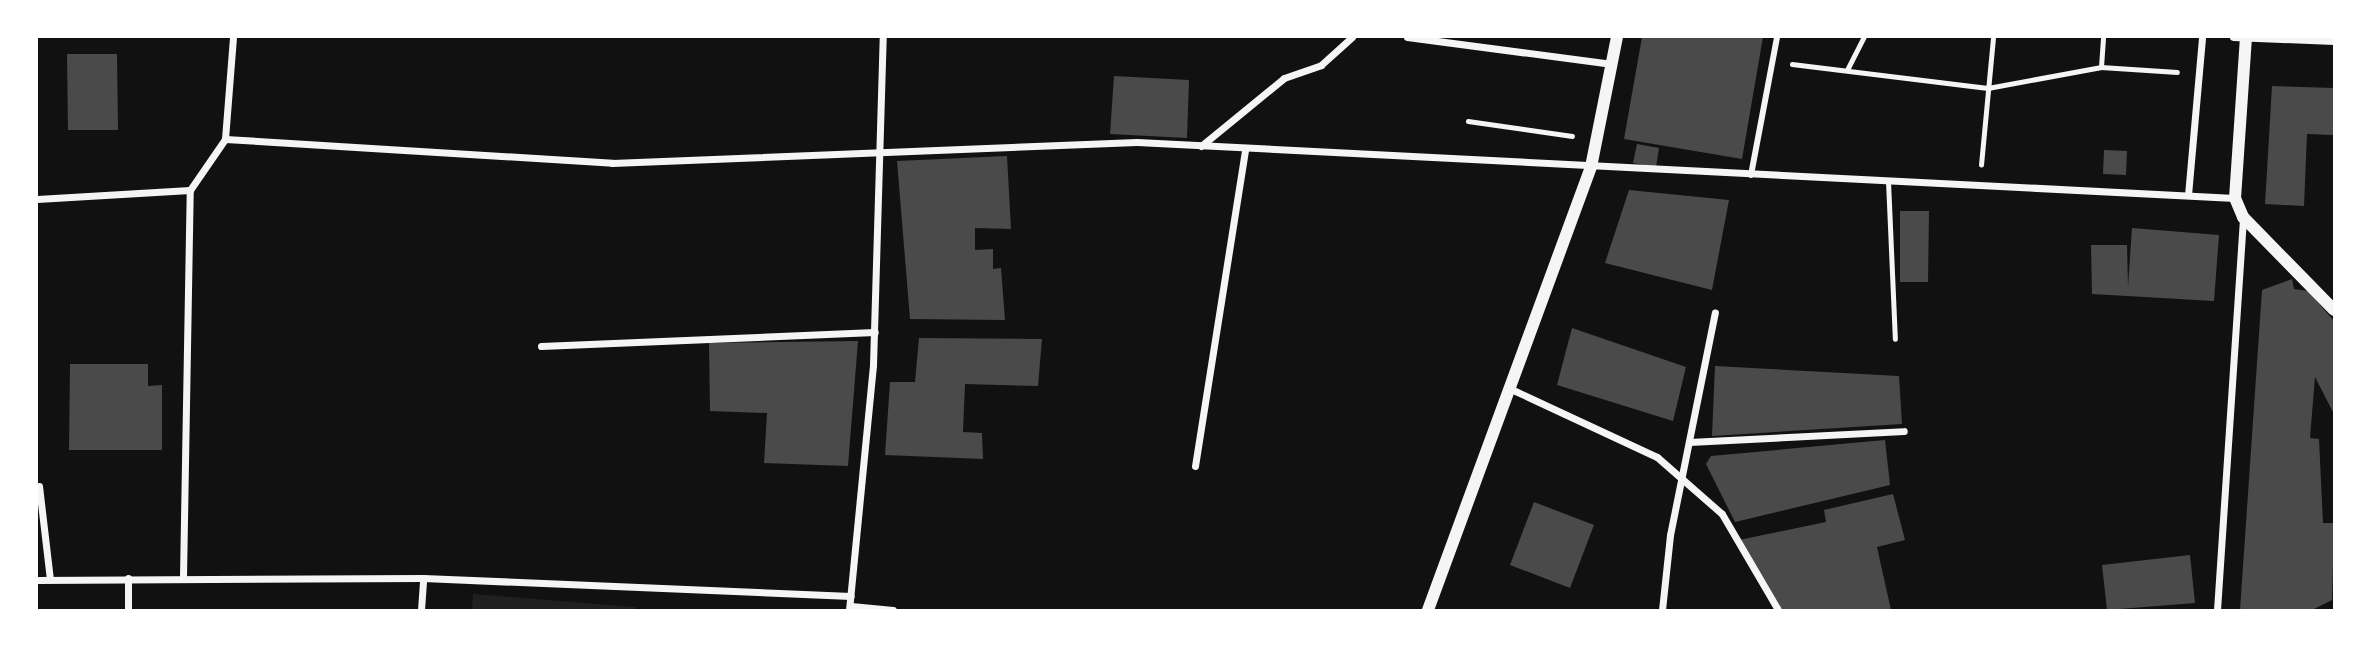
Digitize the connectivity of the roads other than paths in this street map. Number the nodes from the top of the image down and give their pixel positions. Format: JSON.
{"nodes":[{"id":1,"x":233,"y":37,"type":"edge"},
{"id":2,"x":883,"y":37,"type":"edge"},
{"id":3,"x":1352,"y":37,"type":"edge"},
{"id":4,"x":1407,"y":37,"type":"edge"},
{"id":5,"x":1617,"y":37,"type":"edge"},
{"id":6,"x":1777,"y":37,"type":"edge"},
{"id":7,"x":2202,"y":37,"type":"edge"},
{"id":8,"x":2242,"y":38,"type":"edge"},
{"id":9,"x":2334,"y":41,"type":"edge"},
{"id":10,"x":1612,"y":64,"type":"junction"},
{"id":11,"x":225,"y":139,"type":"junction"},
{"id":12,"x":1200,"y":146,"type":"junction"},
{"id":13,"x":881,"y":149,"type":"junction"},
{"id":14,"x":1245,"y":149,"type":"junction"},
{"id":15,"x":1591,"y":167,"type":"junction"},
{"id":16,"x":1751,"y":175,"type":"junction"},
{"id":17,"x":1888,"y":181,"type":"junction"},
{"id":18,"x":190,"y":190,"type":"junction"},
{"id":19,"x":2188,"y":195,"type":"junction"},
{"id":20,"x":2235,"y":198,"type":"junction"},
{"id":21,"x":37,"y":200,"type":"edge"},
{"id":22,"x":2243,"y":217,"type":"junction"},
{"id":23,"x":2334,"y":310,"type":"edge"},
{"id":24,"x":1715,"y":312,"type":"dead end"},
{"id":25,"x":875,"y":332,"type":"junction"},
{"id":26,"x":1895,"y":339,"type":"dead end"},
{"id":27,"x":541,"y":346,"type":"dead end"},
{"id":28,"x":1511,"y":389,"type":"junction"},
{"id":29,"x":1904,"y":431,"type":"dead end"},
{"id":30,"x":1689,"y":442,"type":"junction"},
{"id":31,"x":1195,"y":466,"type":"dead end"},
{"id":32,"x":1683,"y":479,"type":"junction"},
{"id":33,"x":38,"y":486,"type":"dead end"},
{"id":34,"x":183,"y":577,"type":"junction"},
{"id":35,"x":128,"y":578,"type":"junction"},
{"id":36,"x":423,"y":578,"type":"junction"},
{"id":37,"x":50,"y":579,"type":"junction"},
{"id":38,"x":37,"y":580,"type":"edge"},
{"id":39,"x":851,"y":596,"type":"junction"},
{"id":40,"x":850,"y":608,"type":"edge"},
{"id":41,"x":128,"y":610,"type":"edge"},
{"id":42,"x":421,"y":610,"type":"edge"},
{"id":43,"x":892,"y":610,"type":"edge"},
{"id":44,"x":1427,"y":610,"type":"edge"},
{"id":45,"x":1662,"y":610,"type":"edge"},
{"id":46,"x":1778,"y":610,"type":"edge"},
{"id":47,"x":2217,"y":610,"type":"edge"}],
"edges":[{"from":1,"to":11,"type":"street"},
{"from":2,"to":13,"type":"street"},
{"from":3,"to":12,"type":"street"},
{"from":4,"to":10,"type":"street"},
{"from":5,"to":10,"type":"street"},
{"from":6,"to":16,"type":"street"},
{"from":7,"to":19,"type":"street"},
{"from":8,"to":9,"type":"street"},
{"from":8,"to":20,"type":"street"},
{"from":10,"to":15,"type":"street"},
{"from":11,"to":13,"type":"street"},
{"from":11,"to":18,"type":"street"},
{"from":12,"to":13,"type":"street"},
{"from":12,"to":14,"type":"street"},
{"from":13,"to":25,"type":"street"},
{"from":14,"to":15,"type":"street"},
{"from":14,"to":31,"type":"street"},
{"from":15,"to":16,"type":"street"},
{"from":15,"to":28,"type":"street"},
{"from":16,"to":17,"type":"street"},
{"from":17,"to":19,"type":"street"},
{"from":17,"to":26,"type":"lane"},
{"from":18,"to":21,"type":"street"},
{"from":18,"to":34,"type":"street"},
{"from":19,"to":20,"type":"street"},
{"from":20,"to":22,"type":"street"},
{"from":22,"to":23,"type":"street"},
{"from":22,"to":47,"type":"street"},
{"from":24,"to":30,"type":"street"},
{"from":25,"to":27,"type":"street"},
{"from":25,"to":39,"type":"street"},
{"from":28,"to":32,"type":"street"},
{"from":28,"to":44,"type":"street"},
{"from":29,"to":30,"type":"street"},
{"from":30,"to":32,"type":"street"},
{"from":32,"to":45,"type":"street"},
{"from":32,"to":46,"type":"street"},
{"from":33,"to":37,"type":"street"},
{"from":34,"to":35,"type":"street"},
{"from":34,"to":36,"type":"street"},
{"from":35,"to":37,"type":"street"},
{"from":35,"to":41,"type":"street"},
{"from":36,"to":39,"type":"street"},
{"from":36,"to":42,"type":"street"},
{"from":37,"to":38,"type":"street"},
{"from":39,"to":40,"type":"street"},
{"from":40,"to":43,"type":"street"}]}
